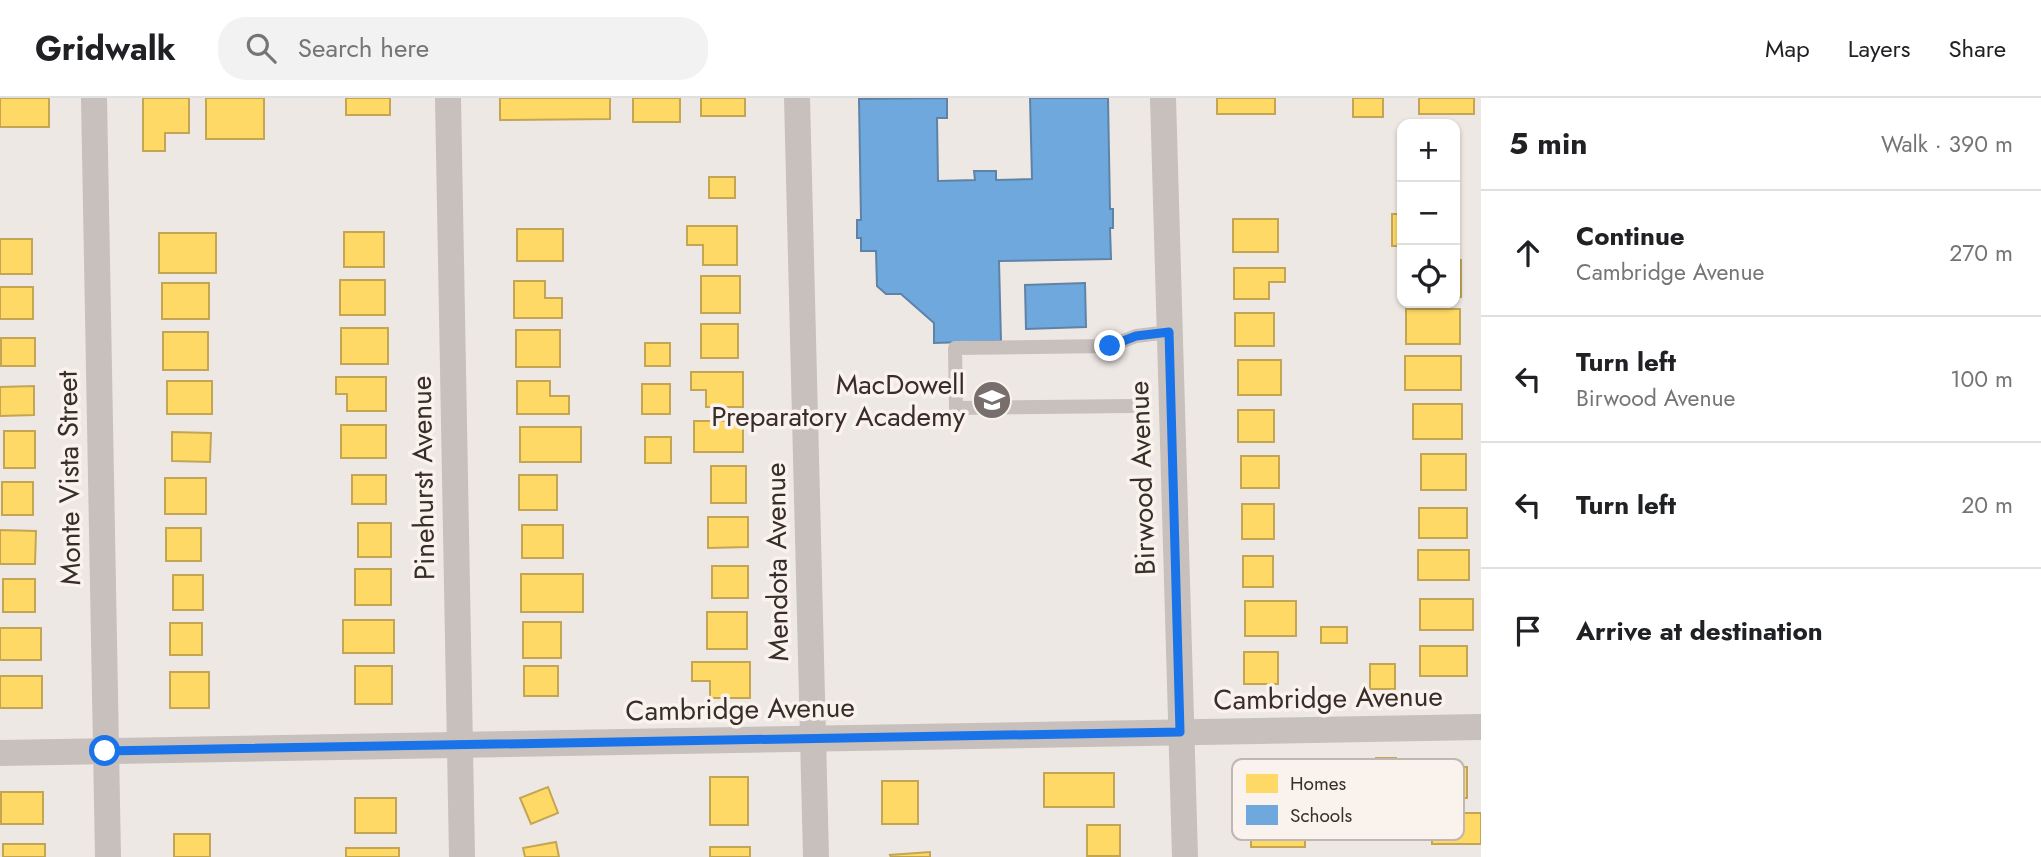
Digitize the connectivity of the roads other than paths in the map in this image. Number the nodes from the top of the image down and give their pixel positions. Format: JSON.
{"nodes":[{"id":1,"x":94,"y":98,"type":"edge"},
{"id":2,"x":448,"y":98,"type":"edge"},
{"id":3,"x":797,"y":98,"type":"edge"},
{"id":4,"x":1163,"y":98,"type":"edge"},
{"id":5,"x":1169,"y":332,"type":"junction"},
{"id":6,"x":1132,"y":406,"type":"dead end"},
{"id":7,"x":1481,"y":727,"type":"edge"},
{"id":8,"x":1180,"y":732,"type":"junction"},
{"id":9,"x":813,"y":740,"type":"junction"},
{"id":10,"x":459,"y":746,"type":"junction"},
{"id":11,"x":105,"y":751,"type":"junction"},
{"id":12,"x":0,"y":753,"type":"edge"},
{"id":13,"x":108,"y":857,"type":"edge"},
{"id":14,"x":462,"y":857,"type":"edge"},
{"id":15,"x":816,"y":857,"type":"edge"},
{"id":16,"x":1185,"y":857,"type":"edge"}],
"edges":[{"from":1,"to":11,"type":"street","name":"Monte Vista Street"},
{"from":2,"to":10,"type":"street","name":"Pinehurst Avenue"},
{"from":3,"to":9,"type":"street","name":"Mendota Avenue"},
{"from":4,"to":5,"type":"street","name":"Birwood Avenue"},
{"from":5,"to":6,"type":"lane"},
{"from":5,"to":8,"type":"street","name":"Birwood Avenue"},
{"from":7,"to":8,"type":"street","name":"Cambridge Avenue"},
{"from":8,"to":9,"type":"street","name":"Cambridge Avenue"},
{"from":8,"to":16,"type":"street","name":"Birwood Avenue"},
{"from":9,"to":10,"type":"street","name":"Cambridge Avenue"},
{"from":9,"to":15,"type":"street","name":"Mendota Avenue"},
{"from":10,"to":11,"type":"street","name":"Cambridge Avenue"},
{"from":10,"to":14,"type":"street","name":"Pinehurst Avenue"},
{"from":11,"to":12,"type":"street","name":"Cambridge Avenue"},
{"from":11,"to":13,"type":"street","name":"Monte Vista Street"}]}
